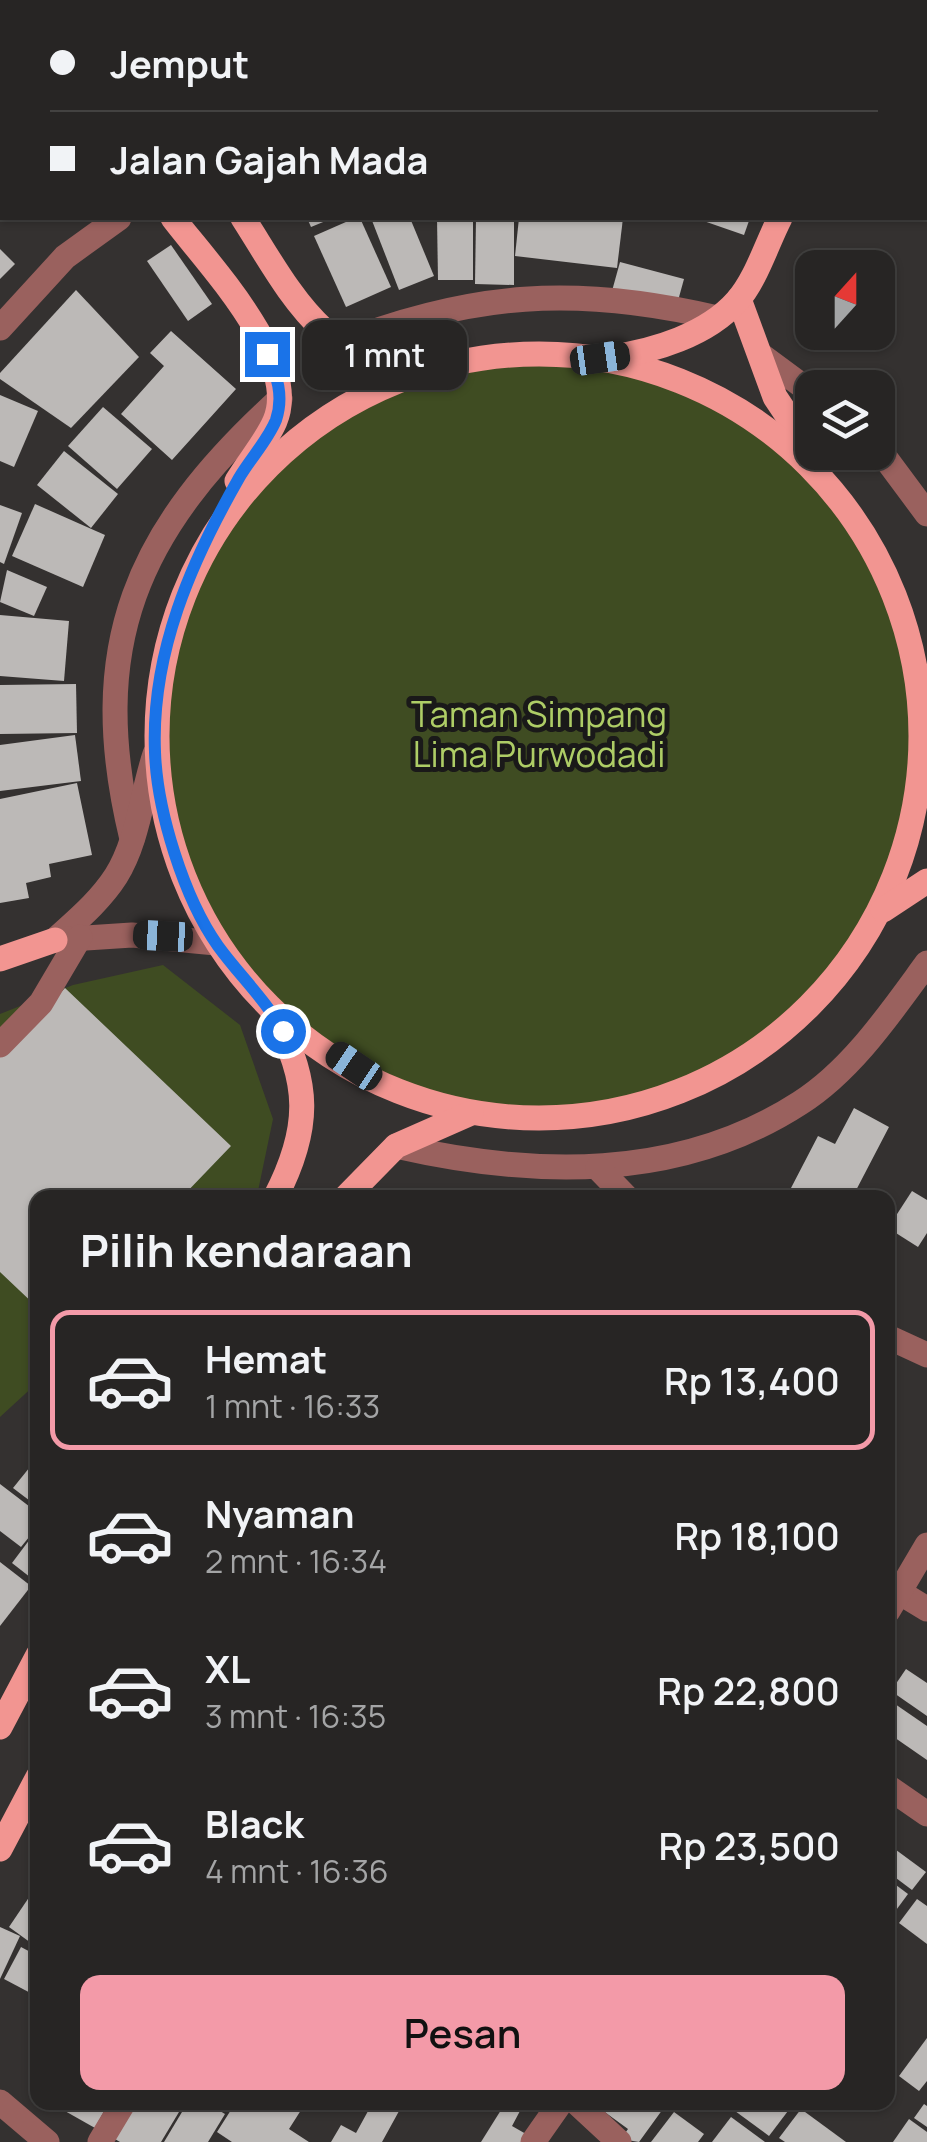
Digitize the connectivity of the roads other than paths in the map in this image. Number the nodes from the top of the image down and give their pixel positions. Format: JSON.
{"nodes":[{"id":1,"x":116,"y":220,"type":"edge"},
{"id":2,"x":175,"y":220,"type":"edge"},
{"id":3,"x":245,"y":220,"type":"edge"},
{"id":4,"x":779,"y":220,"type":"edge"},
{"id":5,"x":739,"y":299,"type":"junction"},
{"id":6,"x":717,"y":318,"type":"junction"},
{"id":7,"x":0,"y":328,"type":"edge"},
{"id":8,"x":338,"y":345,"type":"junction"},
{"id":9,"x":510,"y":354,"type":"junction"},
{"id":10,"x":558,"y":354,"type":"junction"},
{"id":11,"x":762,"y":356,"type":"junction"},
{"id":12,"x":795,"y":380,"type":"edge"},
{"id":13,"x":280,"y":399,"type":"junction"},
{"id":14,"x":894,"y":470,"type":"edge"},
{"id":15,"x":849,"y":510,"type":"junction"},
{"id":16,"x":927,"y":514,"type":"edge"},
{"id":17,"x":203,"y":548,"type":"junction"},
{"id":18,"x":925,"y":707,"type":"edge"},
{"id":19,"x":155,"y":754,"type":"junction"},
{"id":20,"x":132,"y":839,"type":"junction"},
{"id":21,"x":927,"y":881,"type":"edge"},
{"id":22,"x":882,"y":910,"type":"junction"},
{"id":23,"x":68,"y":939,"type":"junction"},
{"id":24,"x":216,"y":944,"type":"junction"},
{"id":25,"x":0,"y":960,"type":"edge"},
{"id":26,"x":927,"y":963,"type":"edge"},
{"id":27,"x":271,"y":1010,"type":"junction"},
{"id":28,"x":0,"y":1046,"type":"edge"},
{"id":29,"x":471,"y":1113,"type":"junction"},
{"id":30,"x":396,"y":1146,"type":"junction"},
{"id":31,"x":598,"y":1168,"type":"junction"},
{"id":32,"x":278,"y":1190,"type":"edge"},
{"id":33,"x":353,"y":1190,"type":"edge"},
{"id":34,"x":619,"y":1190,"type":"edge"},
{"id":35,"x":895,"y":1340,"type":"edge"},
{"id":36,"x":927,"y":1355,"type":"edge"},
{"id":37,"x":927,"y":1545,"type":"edge"},
{"id":38,"x":895,"y":1598,"type":"edge"},
{"id":39,"x":895,"y":1602,"type":"edge"},
{"id":40,"x":927,"y":1610,"type":"edge"},
{"id":41,"x":30,"y":1669,"type":"edge"},
{"id":42,"x":0,"y":1726,"type":"edge"},
{"id":43,"x":895,"y":1792,"type":"edge"},
{"id":44,"x":30,"y":1793,"type":"edge"},
{"id":45,"x":927,"y":1814,"type":"edge"},
{"id":46,"x":0,"y":1849,"type":"edge"},
{"id":47,"x":0,"y":2102,"type":"edge"},
{"id":48,"x":119,"y":2110,"type":"edge"},
{"id":49,"x":555,"y":2110,"type":"edge"},
{"id":50,"x":584,"y":2110,"type":"edge"},
{"id":51,"x":47,"y":2142,"type":"edge"},
{"id":52,"x":100,"y":2142,"type":"edge"},
{"id":53,"x":533,"y":2142,"type":"edge"},
{"id":54,"x":618,"y":2142,"type":"edge"}],
"edges":[{"from":1,"to":7,"type":"street"},
{"from":2,"to":13,"type":"main road"},
{"from":3,"to":8,"type":"main road"},
{"from":4,"to":5,"type":"main road"},
{"from":5,"to":6,"type":"main road"},
{"from":5,"to":11,"type":"main road"},
{"from":6,"to":8,"type":"street"},
{"from":6,"to":10,"type":"main road"},
{"from":8,"to":9,"type":"main road"},
{"from":9,"to":10,"type":"main road"},
{"from":9,"to":17,"type":"main road"},
{"from":10,"to":15,"type":"main road"},
{"from":11,"to":12,"type":"street"},
{"from":11,"to":15,"type":"main road"},
{"from":13,"to":17,"type":"main road"},
{"from":13,"to":20,"type":"street"},
{"from":14,"to":16,"type":"street"},
{"from":15,"to":18,"type":"main road"},
{"from":17,"to":19,"type":"main road"},
{"from":18,"to":22,"type":"main road"},
{"from":19,"to":20,"type":"street"},
{"from":19,"to":24,"type":"main road"},
{"from":20,"to":23,"type":"street"},
{"from":21,"to":22,"type":"main road"},
{"from":22,"to":29,"type":"main road"},
{"from":23,"to":24,"type":"street"},
{"from":23,"to":25,"type":"main road"},
{"from":23,"to":28,"type":"street"},
{"from":24,"to":27,"type":"main road"},
{"from":26,"to":31,"type":"street"},
{"from":27,"to":29,"type":"main road"},
{"from":27,"to":32,"type":"main road"},
{"from":29,"to":30,"type":"main road"},
{"from":30,"to":31,"type":"street"},
{"from":30,"to":33,"type":"main road"},
{"from":31,"to":34,"type":"street"},
{"from":35,"to":36,"type":"street"},
{"from":37,"to":38,"type":"street"},
{"from":39,"to":40,"type":"street"},
{"from":41,"to":42,"type":"main road"},
{"from":43,"to":45,"type":"street"},
{"from":44,"to":46,"type":"main road"},
{"from":47,"to":51,"type":"street"},
{"from":48,"to":52,"type":"street"},
{"from":49,"to":53,"type":"street"},
{"from":50,"to":54,"type":"street"}]}
